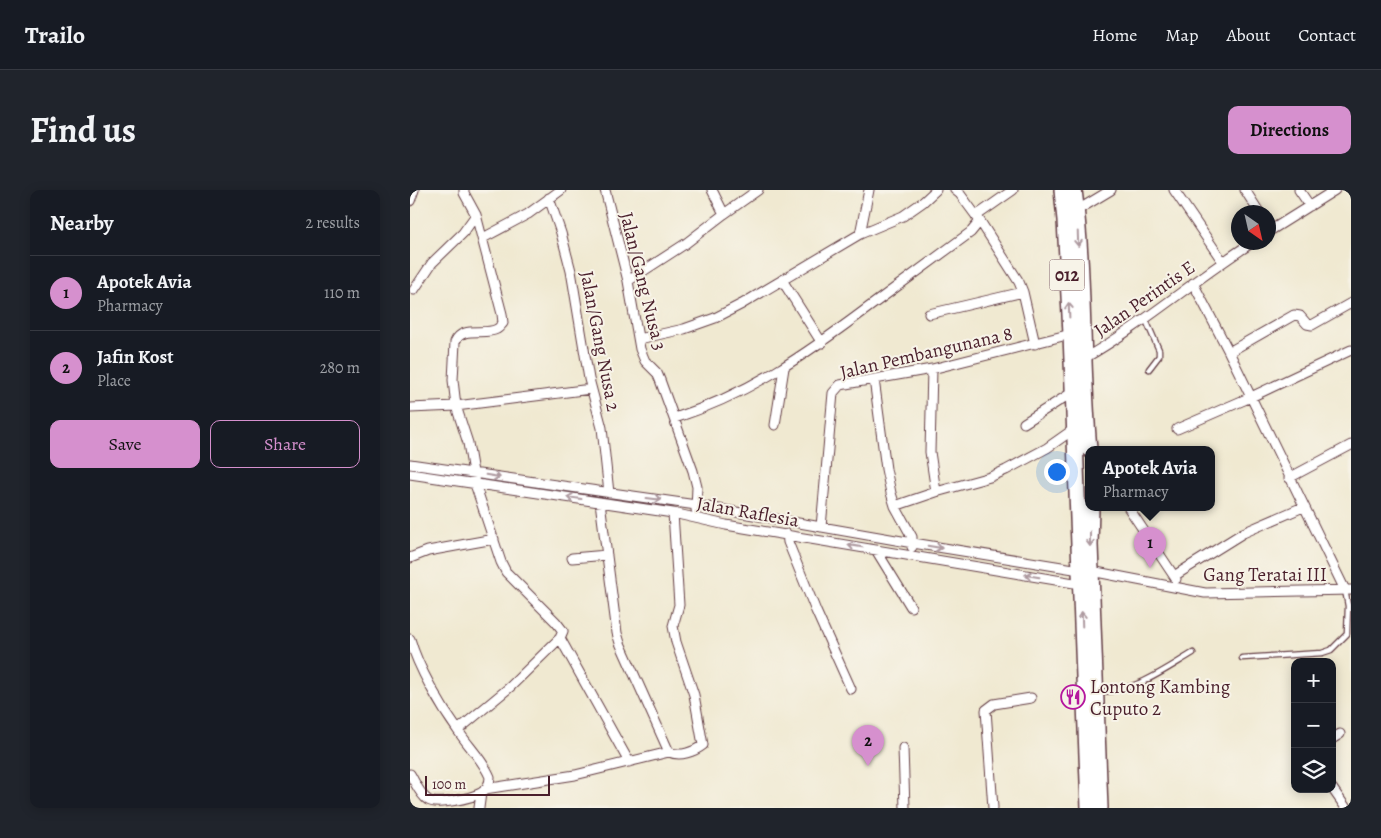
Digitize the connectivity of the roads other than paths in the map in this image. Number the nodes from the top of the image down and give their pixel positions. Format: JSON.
{"nodes":[{"id":1,"x":414,"y":190,"type":"edge"},
{"id":2,"x":464,"y":190,"type":"edge"},
{"id":3,"x":561,"y":190,"type":"edge"},
{"id":4,"x":605,"y":190,"type":"edge"},
{"id":5,"x":712,"y":190,"type":"edge"},
{"id":6,"x":758,"y":190,"type":"edge"},
{"id":7,"x":869,"y":190,"type":"edge"},
{"id":8,"x":936,"y":190,"type":"edge"},
{"id":9,"x":955,"y":190,"type":"edge"},
{"id":10,"x":1013,"y":190,"type":"edge"},
{"id":11,"x":1062,"y":190,"type":"edge"},
{"id":12,"x":1074,"y":190,"type":"edge"},
{"id":13,"x":1111,"y":190,"type":"edge"},
{"id":14,"x":1174,"y":190,"type":"edge"},
{"id":15,"x":1245,"y":190,"type":"edge"},
{"id":16,"x":1299,"y":190,"type":"edge"},
{"id":17,"x":1334,"y":190,"type":"edge"},
{"id":18,"x":548,"y":198,"type":"junction"},
{"id":19,"x":410,"y":201,"type":"edge"},
{"id":20,"x":1255,"y":205,"type":"edge"},
{"id":21,"x":1310,"y":206,"type":"junction"},
{"id":22,"x":1076,"y":211,"type":"junction"},
{"id":23,"x":724,"y":214,"type":"junction"},
{"id":24,"x":476,"y":215,"type":"junction"},
{"id":25,"x":978,"y":219,"type":"junction"},
{"id":26,"x":1276,"y":226,"type":"edge"},
{"id":27,"x":860,"y":234,"type":"junction"},
{"id":28,"x":483,"y":238,"type":"junction"},
{"id":29,"x":1241,"y":250,"type":"edge"},
{"id":30,"x":1222,"y":262,"type":"junction"},
{"id":31,"x":782,"y":280,"type":"junction"},
{"id":32,"x":628,"y":281,"type":"junction"},
{"id":33,"x":1193,"y":283,"type":"junction"},
{"id":34,"x":414,"y":290,"type":"dead end"},
{"id":35,"x":1024,"y":292,"type":"junction"},
{"id":36,"x":1351,"y":303,"type":"edge"},
{"id":37,"x":929,"y":314,"type":"dead end"},
{"id":38,"x":1145,"y":318,"type":"junction"},
{"id":39,"x":1070,"y":334,"type":"junction"},
{"id":40,"x":639,"y":339,"type":"junction"},
{"id":41,"x":822,"y":343,"type":"junction"},
{"id":42,"x":1035,"y":344,"type":"junction"},
{"id":43,"x":1351,"y":350,"type":"edge"},
{"id":44,"x":1230,"y":352,"type":"junction"},
{"id":45,"x":1079,"y":361,"type":"junction"},
{"id":46,"x":784,"y":368,"type":"junction"},
{"id":47,"x":932,"y":369,"type":"junction"},
{"id":48,"x":1149,"y":369,"type":"dead end"},
{"id":49,"x":874,"y":379,"type":"junction"},
{"id":50,"x":591,"y":389,"type":"junction"},
{"id":51,"x":1073,"y":392,"type":"junction"},
{"id":52,"x":1252,"y":397,"type":"junction"},
{"id":53,"x":1085,"y":403,"type":"junction"},
{"id":54,"x":456,"y":406,"type":"junction"},
{"id":55,"x":410,"y":408,"type":"edge"},
{"id":56,"x":674,"y":418,"type":"junction"},
{"id":57,"x":1024,"y":423,"type":"dead end"},
{"id":58,"x":775,"y":425,"type":"dead end"},
{"id":59,"x":1074,"y":427,"type":"junction"},
{"id":60,"x":1177,"y":429,"type":"dead end"},
{"id":61,"x":1351,"y":444,"type":"edge"},
{"id":62,"x":1089,"y":446,"type":"edge"},
{"id":63,"x":410,"y":464,"type":"edge"},
{"id":64,"x":410,"y":474,"type":"edge"},
{"id":65,"x":474,"y":478,"type":"junction"},
{"id":66,"x":1289,"y":478,"type":"junction"},
{"id":67,"x":936,"y":492,"type":"junction"},
{"id":68,"x":609,"y":493,"type":"junction"},
{"id":69,"x":627,"y":501,"type":"junction"},
{"id":70,"x":600,"y":502,"type":"junction"},
{"id":71,"x":895,"y":506,"type":"junction"},
{"id":72,"x":1303,"y":506,"type":"junction"},
{"id":73,"x":1091,"y":511,"type":"edge"},
{"id":74,"x":1131,"y":511,"type":"edge"},
{"id":75,"x":695,"y":512,"type":"junction"},
{"id":76,"x":673,"y":513,"type":"junction"},
{"id":77,"x":822,"y":527,"type":"junction"},
{"id":78,"x":787,"y":534,"type":"junction"},
{"id":79,"x":494,"y":539,"type":"junction"},
{"id":80,"x":876,"y":550,"type":"junction"},
{"id":81,"x":912,"y":550,"type":"junction"},
{"id":82,"x":607,"y":555,"type":"junction"},
{"id":83,"x":410,"y":558,"type":"edge"},
{"id":84,"x":572,"y":558,"type":"dead end"},
{"id":85,"x":1174,"y":576,"type":"junction"},
{"id":86,"x":1085,"y":577,"type":"junction"},
{"id":87,"x":1178,"y":588,"type":"junction"},
{"id":88,"x":1347,"y":592,"type":"edge"},
{"id":89,"x":911,"y":607,"type":"dead end"},
{"id":90,"x":560,"y":638,"type":"junction"},
{"id":91,"x":410,"y":639,"type":"edge"},
{"id":92,"x":1194,"y":653,"type":"dead end"},
{"id":93,"x":1242,"y":658,"type":"dead end"},
{"id":94,"x":851,"y":688,"type":"dead end"},
{"id":95,"x":1095,"y":692,"type":"junction"},
{"id":96,"x":1031,"y":698,"type":"dead end"},
{"id":97,"x":458,"y":730,"type":"junction"},
{"id":98,"x":902,"y":748,"type":"dead end"},
{"id":99,"x":670,"y":752,"type":"junction"},
{"id":100,"x":629,"y":762,"type":"junction"},
{"id":101,"x":410,"y":774,"type":"edge"},
{"id":102,"x":483,"y":791,"type":"junction"},
{"id":103,"x":1336,"y":793,"type":"edge"},
{"id":104,"x":479,"y":808,"type":"edge"},
{"id":105,"x":905,"y":808,"type":"edge"},
{"id":106,"x":993,"y":808,"type":"edge"},
{"id":107,"x":1088,"y":808,"type":"edge"},
{"id":108,"x":1100,"y":808,"type":"edge"},
{"id":109,"x":1346,"y":808,"type":"edge"}],
"edges":[{"from":1,"to":19,"type":"street"},
{"from":2,"to":24,"type":"street"},
{"from":3,"to":18,"type":"street"},
{"from":4,"to":32,"type":"street","name":"Jalan/Gang Nusa 3"},
{"from":5,"to":23,"type":"street"},
{"from":6,"to":23,"type":"street"},
{"from":7,"to":27,"type":"street"},
{"from":8,"to":27,"type":"street"},
{"from":9,"to":25,"type":"street"},
{"from":10,"to":25,"type":"street"},
{"from":39,"to":11,"type":"main road","number":"012","one_way":true},
{"from":12,"to":22,"type":"main road","number":"012"},
{"from":13,"to":22,"type":"street"},
{"from":14,"to":30,"type":"street","name":"Jalan Perintis E"},
{"from":15,"to":20,"type":"street"},
{"from":16,"to":21,"type":"street"},
{"from":17,"to":21,"type":"street"},
{"from":18,"to":28,"type":"street"},
{"from":18,"to":50,"type":"street","name":"Jalan/Gang Nusa 2"},
{"from":21,"to":26,"type":"street"},
{"from":22,"to":45,"type":"main road","number":"012","one_way":true},
{"from":23,"to":32,"type":"street"},
{"from":24,"to":28,"type":"street"},
{"from":24,"to":34,"type":"street"},
{"from":25,"to":35,"type":"street"},
{"from":25,"to":41,"type":"street"},
{"from":27,"to":31,"type":"street"},
{"from":28,"to":54,"type":"street"},
{"from":29,"to":30,"type":"street","name":"Jalan Perintis E"},
{"from":30,"to":33,"type":"street","name":"Jalan Perintis E"},
{"from":31,"to":40,"type":"street"},
{"from":31,"to":41,"type":"street"},
{"from":32,"to":40,"type":"street","name":"Jalan/Gang Nusa 3"},
{"from":33,"to":38,"type":"street","name":"Jalan Perintis E"},
{"from":33,"to":44,"type":"street"},
{"from":35,"to":37,"type":"street"},
{"from":35,"to":42,"type":"street"},
{"from":36,"to":44,"type":"street"},
{"from":38,"to":45,"type":"street","name":"Jalan Perintis E"},
{"from":38,"to":48,"type":"lane"},
{"from":39,"to":42,"type":"street","name":"Jalan Pembangunana 8"},
{"from":39,"to":45,"type":"main road","number":"012"},
{"from":40,"to":56,"type":"street","name":"Jalan/Gang Nusa 3"},
{"from":41,"to":46,"type":"street"},
{"from":42,"to":47,"type":"street","name":"Jalan Pembangunana 8"},
{"from":43,"to":52,"type":"street"},
{"from":44,"to":52,"type":"street"},
{"from":45,"to":51,"type":"main road"},
{"from":45,"to":53,"type":"main road"},
{"from":46,"to":56,"type":"street"},
{"from":46,"to":58,"type":"street"},
{"from":47,"to":49,"type":"street","name":"Jalan Pembangunana 8"},
{"from":47,"to":67,"type":"street"},
{"from":49,"to":71,"type":"street"},
{"from":49,"to":77,"type":"street","name":"Jalan Pembangunana 8"},
{"from":50,"to":54,"type":"street"},
{"from":50,"to":68,"type":"street","name":"Jalan/Gang Nusa 2"},
{"from":51,"to":57,"type":"street"},
{"from":51,"to":59,"type":"main road"},
{"from":52,"to":60,"type":"street"},
{"from":52,"to":66,"type":"street"},
{"from":53,"to":59,"type":"main road"},
{"from":53,"to":62,"type":"main road"},
{"from":54,"to":55,"type":"street"},
{"from":54,"to":65,"type":"street"},
{"from":56,"to":75,"type":"street","name":"Jalan/Gang Nusa 3"},
{"from":59,"to":67,"type":"street"},
{"from":59,"to":86,"type":"main road"},
{"from":61,"to":66,"type":"street"},
{"from":63,"to":65,"type":"street","name":"Jalan Raflesia"},
{"from":64,"to":65,"type":"street","name":"Jalan Raflesia"},
{"from":65,"to":68,"type":"street","name":"Jalan Raflesia","one_way":true},
{"from":70,"to":65,"type":"street","name":"Jalan Raflesia","one_way":true},
{"from":65,"to":79,"type":"street"},
{"from":66,"to":72,"type":"street"},
{"from":67,"to":71,"type":"street"},
{"from":68,"to":69,"type":"street","name":"Jalan Raflesia"},
{"from":69,"to":70,"type":"street","name":"Jalan Raflesia"},
{"from":69,"to":75,"type":"street","name":"Jalan Raflesia","one_way":true},
{"from":69,"to":76,"type":"street","name":"Jalan Raflesia"},
{"from":70,"to":82,"type":"street"},
{"from":71,"to":81,"type":"street"},
{"from":72,"to":85,"type":"street"},
{"from":72,"to":88,"type":"street"},
{"from":73,"to":86,"type":"main road","one_way":true},
{"from":74,"to":85,"type":"street"},
{"from":75,"to":76,"type":"street","name":"Jalan Raflesia"},
{"from":75,"to":77,"type":"street","name":"Jalan Raflesia"},
{"from":75,"to":78,"type":"street","name":"Jalan Raflesia"},
{"from":76,"to":99,"type":"street"},
{"from":77,"to":81,"type":"street","name":"Jalan Raflesia"},
{"from":80,"to":78,"type":"street","name":"Jalan Raflesia","one_way":true},
{"from":78,"to":94,"type":"street"},
{"from":79,"to":83,"type":"street"},
{"from":79,"to":90,"type":"street"},
{"from":80,"to":81,"type":"street","name":"Jalan Raflesia"},
{"from":80,"to":89,"type":"street"},
{"from":81,"to":86,"type":"street","name":"Jalan Raflesia","one_way":true},
{"from":86,"to":81,"type":"street","name":"Jalan Raflesia","one_way":true},
{"from":82,"to":84,"type":"street"},
{"from":82,"to":99,"type":"street"},
{"from":85,"to":87,"type":"street"},
{"from":86,"to":87,"type":"street","name":"Gang Teratai III"},
{"from":86,"to":95,"type":"main road"},
{"from":107,"to":86,"type":"main road","one_way":true},
{"from":87,"to":88,"type":"street","name":"Gang Teratai III"},
{"from":88,"to":93,"type":"lane"},
{"from":90,"to":97,"type":"street"},
{"from":90,"to":100,"type":"street"},
{"from":91,"to":97,"type":"street"},
{"from":92,"to":95,"type":"lane"},
{"from":95,"to":108,"type":"main road"},
{"from":96,"to":106,"type":"street"},
{"from":97,"to":102,"type":"street"},
{"from":98,"to":105,"type":"street"},
{"from":99,"to":100,"type":"street"},
{"from":100,"to":102,"type":"street"},
{"from":101,"to":102,"type":"street"},
{"from":102,"to":104,"type":"street"},
{"from":103,"to":109,"type":"street"}]}
